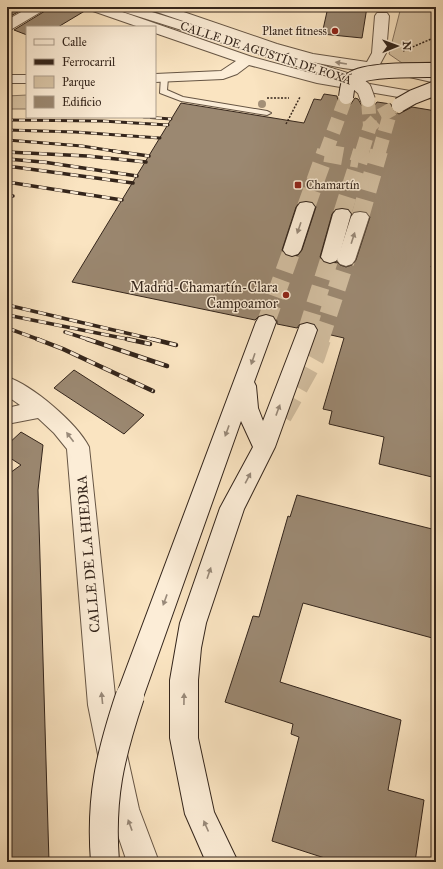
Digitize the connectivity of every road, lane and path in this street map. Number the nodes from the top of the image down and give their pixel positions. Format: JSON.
{"nodes":[{"id":1,"x":39,"y":7,"type":"edge"},
{"id":2,"x":95,"y":7,"type":"edge"},
{"id":3,"x":156,"y":7,"type":"edge"},
{"id":4,"x":129,"y":9,"type":"edge"},
{"id":5,"x":382,"y":16,"type":"dead end"},
{"id":6,"x":7,"y":26,"type":"edge"},
{"id":7,"x":148,"y":26,"type":"edge"},
{"id":8,"x":156,"y":29,"type":"edge"},
{"id":9,"x":436,"y":37,"type":"edge"},
{"id":10,"x":399,"y":53,"type":"dead end"},
{"id":11,"x":247,"y":60,"type":"junction"},
{"id":12,"x":371,"y":66,"type":"junction"},
{"id":13,"x":26,"y":78,"type":"edge"},
{"id":14,"x":159,"y":78,"type":"edge"},
{"id":15,"x":7,"y":79,"type":"edge"},
{"id":16,"x":352,"y":79,"type":"junction"},
{"id":17,"x":435,"y":85,"type":"edge"},
{"id":18,"x":300,"y":97,"type":"dead end"},
{"id":19,"x":346,"y":97,"type":"tunnel mouth"},
{"id":20,"x":266,"y":98,"type":"dead end"},
{"id":21,"x":289,"y":98,"type":"dead end"},
{"id":22,"x":368,"y":100,"type":"tunnel mouth"},
{"id":23,"x":399,"y":105,"type":"tunnel mouth"},
{"id":24,"x":267,"y":113,"type":"dead end"},
{"id":25,"x":286,"y":124,"type":"dead end"},
{"id":26,"x":306,"y":207,"type":"tunnel mouth"},
{"id":27,"x":351,"y":215,"type":"tunnel mouth"},
{"id":28,"x":292,"y":250,"type":"tunnel mouth"},
{"id":29,"x":338,"y":258,"type":"tunnel mouth"},
{"id":30,"x":431,"y":266,"type":"dead end"},
{"id":31,"x":436,"y":270,"type":"edge"},
{"id":32,"x":266,"y":322,"type":"tunnel mouth"},
{"id":33,"x":307,"y":330,"type":"tunnel mouth"},
{"id":34,"x":246,"y":382,"type":"junction"},
{"id":35,"x":7,"y":385,"type":"edge"},
{"id":36,"x":42,"y":409,"type":"junction"},
{"id":37,"x":7,"y":416,"type":"edge"},
{"id":38,"x":264,"y":447,"type":"junction"},
{"id":39,"x":105,"y":862,"type":"edge"},
{"id":40,"x":143,"y":862,"type":"edge"},
{"id":41,"x":222,"y":862,"type":"edge"}],
"edges":[{"from":1,"to":6,"type":"street"},
{"from":2,"to":7,"type":"street","name":"CALLE DE AGUSTÍN DE FOXÁ"},
{"from":12,"to":3,"type":"street","name":"CALLE DE AGUSTÍN DE FOXÁ","one_way":true},
{"from":4,"to":16,"type":"street","name":"CALLE DE AGUSTÍN DE FOXÁ"},
{"from":5,"to":12,"type":"street"},
{"from":8,"to":11,"type":"street","name":"CALLE DE AGUSTÍN DE FOXÁ"},
{"from":9,"to":10,"type":"path"},
{"from":11,"to":14,"type":"street"},
{"from":11,"to":17,"type":"street","name":"CALLE DE AGUSTÍN DE FOXÁ"},
{"from":12,"to":17,"type":"street","name":"CALLE DE AGUSTÍN DE FOXÁ"},
{"from":13,"to":15,"type":"street"},
{"from":14,"to":24,"type":"lane"},
{"from":16,"to":17,"type":"street","bridge":true},
{"from":16,"to":19,"type":"street","bridge":true},
{"from":16,"to":22,"type":"street","name":"CALLE DE AGUSTÍN DE FOXÁ","bridge":true},
{"from":17,"to":23,"type":"street","bridge":true},
{"from":18,"to":25,"type":"path"},
{"from":20,"to":21,"type":"path"},
{"from":26,"to":28,"type":"street","one_way":true},
{"from":29,"to":27,"type":"street","one_way":true},
{"from":30,"to":31,"type":"path"},
{"from":32,"to":34,"type":"street","one_way":true},
{"from":38,"to":33,"type":"street","one_way":true},
{"from":34,"to":38,"type":"street"},
{"from":34,"to":39,"type":"street","one_way":true,"bridge":true},
{"from":35,"to":36,"type":"street","name":"CALLE DE LA HIEDRA"},
{"from":36,"to":37,"type":"street"},
{"from":40,"to":36,"type":"street","name":"CALLE DE LA HIEDRA","one_way":true},
{"from":41,"to":38,"type":"street","one_way":true}]}
